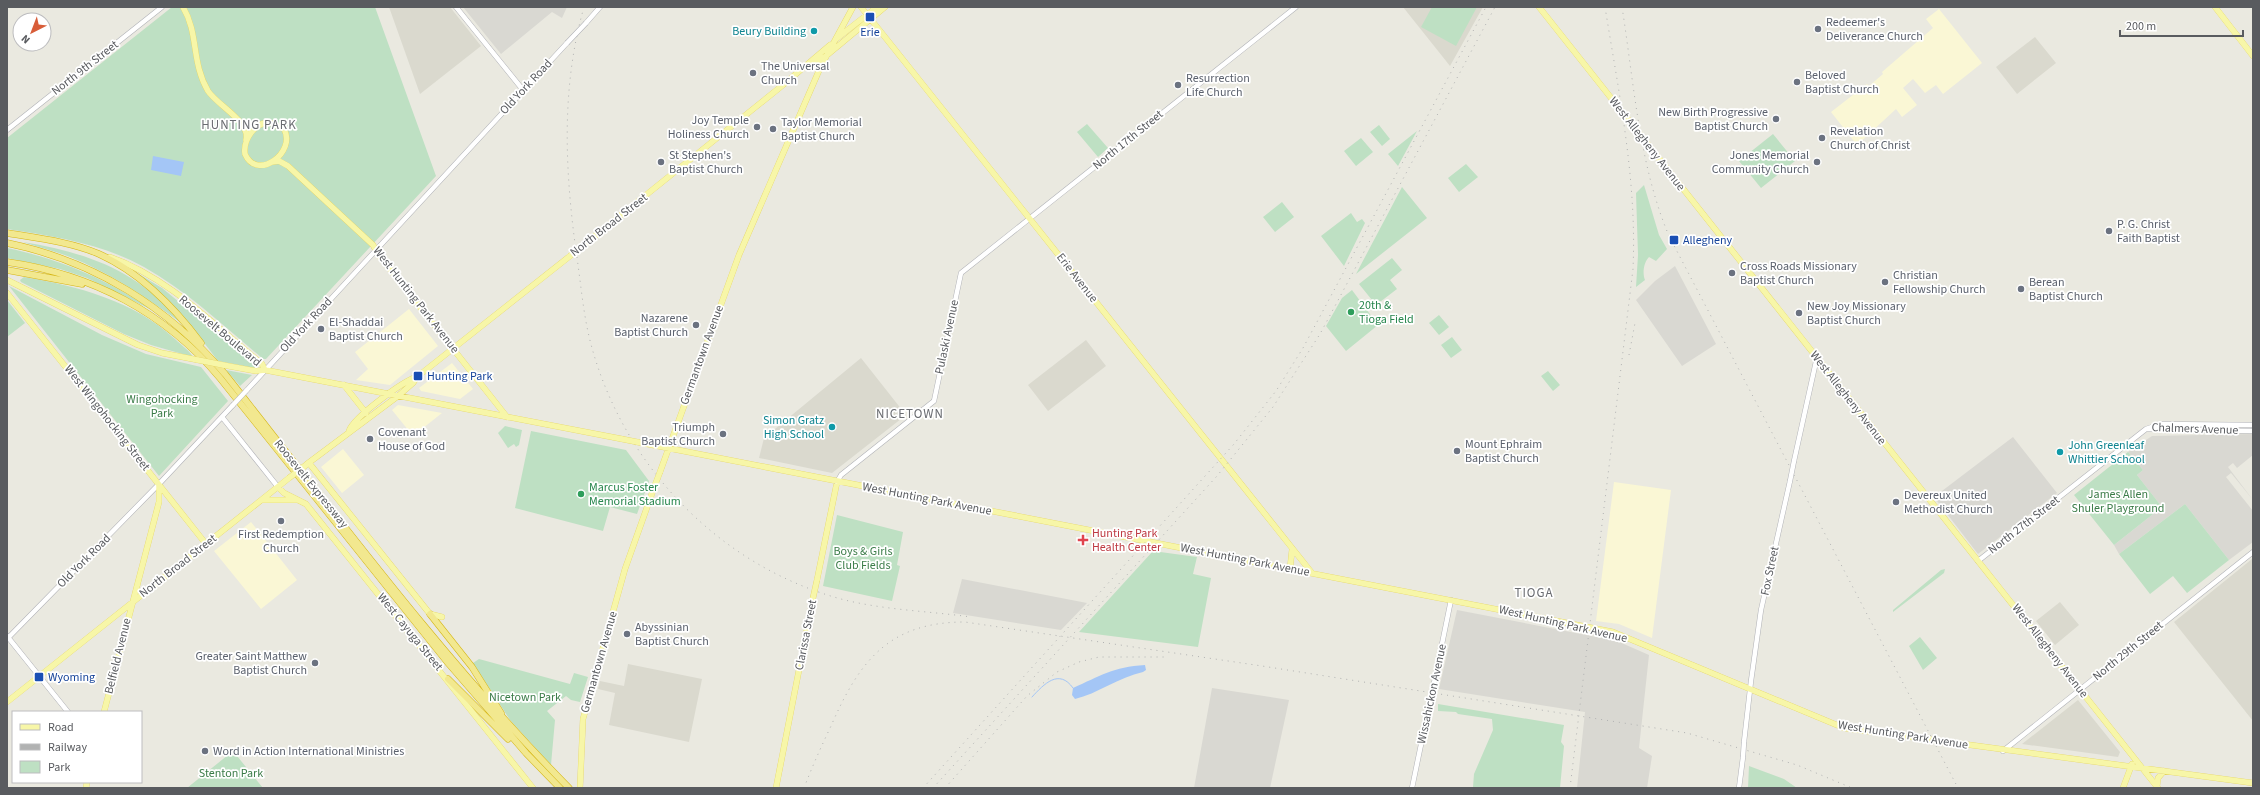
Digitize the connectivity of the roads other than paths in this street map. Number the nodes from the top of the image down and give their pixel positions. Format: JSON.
{"nodes":[{"id":1,"x":162,"y":7,"type":"edge"},
{"id":2,"x":183,"y":7,"type":"edge"},
{"id":3,"x":456,"y":7,"type":"edge"},
{"id":4,"x":600,"y":7,"type":"edge"},
{"id":5,"x":853,"y":7,"type":"edge"},
{"id":6,"x":861,"y":7,"type":"edge"},
{"id":7,"x":877,"y":7,"type":"edge"},
{"id":8,"x":885,"y":7,"type":"edge"},
{"id":9,"x":1296,"y":7,"type":"edge"},
{"id":10,"x":1539,"y":7,"type":"edge"},
{"id":11,"x":2215,"y":7,"type":"edge"},
{"id":12,"x":867,"y":14,"type":"junction"},
{"id":13,"x":872,"y":20,"type":"junction"},
{"id":14,"x":834,"y":41,"type":"junction"},
{"id":15,"x":826,"y":56,"type":"junction"},
{"id":16,"x":2253,"y":56,"type":"edge"},
{"id":17,"x":800,"y":71,"type":"junction"},
{"id":18,"x":523,"y":90,"type":"junction"},
{"id":19,"x":243,"y":124,"type":"junction"},
{"id":20,"x":259,"y":126,"type":"junction"},
{"id":21,"x":7,"y":130,"type":"edge"},
{"id":22,"x":246,"y":140,"type":"junction"},
{"id":23,"x":283,"y":150,"type":"junction"},
{"id":24,"x":272,"y":162,"type":"junction"},
{"id":25,"x":288,"y":166,"type":"junction"},
{"id":26,"x":1029,"y":218,"type":"junction"},
{"id":27,"x":9,"y":234,"type":"edge"},
{"id":28,"x":7,"y":244,"type":"edge"},
{"id":29,"x":376,"y":250,"type":"junction"},
{"id":30,"x":99,"y":254,"type":"junction"},
{"id":31,"x":7,"y":262,"type":"edge"},
{"id":32,"x":7,"y":270,"type":"edge"},
{"id":33,"x":960,"y":273,"type":"joint"},
{"id":34,"x":7,"y":280,"type":"edge"},
{"id":35,"x":100,"y":287,"type":"junction"},
{"id":36,"x":7,"y":293,"type":"edge"},
{"id":37,"x":453,"y":348,"type":"junction"},
{"id":38,"x":1816,"y":357,"type":"junction"},
{"id":39,"x":215,"y":363,"type":"junction"},
{"id":40,"x":265,"y":370,"type":"junction"},
{"id":41,"x":417,"y":376,"type":"junction"},
{"id":42,"x":344,"y":385,"type":"junction"},
{"id":43,"x":389,"y":394,"type":"junction"},
{"id":44,"x":398,"y":396,"type":"junction"},
{"id":45,"x":366,"y":413,"type":"junction"},
{"id":46,"x":222,"y":416,"type":"junction"},
{"id":47,"x":507,"y":417,"type":"junction"},
{"id":48,"x":2253,"y":425,"type":"edge"},
{"id":49,"x":2146,"y":429,"type":"junction"},
{"id":50,"x":349,"y":431,"type":"junction"},
{"id":51,"x":2253,"y":431,"type":"edge"},
{"id":52,"x":668,"y":448,"type":"junction"},
{"id":53,"x":308,"y":464,"type":"junction"},
{"id":54,"x":836,"y":482,"type":"junction"},
{"id":55,"x":159,"y":484,"type":"junction"},
{"id":56,"x":278,"y":487,"type":"junction"},
{"id":57,"x":262,"y":500,"type":"junction"},
{"id":58,"x":304,"y":501,"type":"junction"},
{"id":59,"x":206,"y":544,"type":"junction"},
{"id":60,"x":1292,"y":550,"type":"junction"},
{"id":61,"x":2253,"y":552,"type":"edge"},
{"id":62,"x":1978,"y":561,"type":"junction"},
{"id":63,"x":1290,"y":569,"type":"junction"},
{"id":64,"x":1312,"y":573,"type":"junction"},
{"id":65,"x":1451,"y":600,"type":"junction"},
{"id":66,"x":132,"y":602,"type":"junction"},
{"id":67,"x":125,"y":608,"type":"junction"},
{"id":68,"x":130,"y":613,"type":"junction"},
{"id":69,"x":430,"y":614,"type":"junction"},
{"id":70,"x":442,"y":616,"type":"dead end"},
{"id":71,"x":7,"y":638,"type":"edge"},
{"id":72,"x":39,"y":676,"type":"junction"},
{"id":73,"x":448,"y":679,"type":"junction"},
{"id":74,"x":1750,"y":689,"type":"junction"},
{"id":75,"x":2080,"y":690,"type":"junction"},
{"id":76,"x":7,"y":702,"type":"edge"},
{"id":77,"x":67,"y":711,"type":"edge"},
{"id":78,"x":104,"y":711,"type":"edge"},
{"id":79,"x":508,"y":732,"type":"junction"},
{"id":80,"x":2003,"y":750,"type":"junction"},
{"id":81,"x":2133,"y":756,"type":"junction"},
{"id":82,"x":2132,"y":767,"type":"junction"},
{"id":83,"x":2142,"y":768,"type":"junction"},
{"id":84,"x":2164,"y":771,"type":"junction"},
{"id":85,"x":2253,"y":783,"type":"edge"},
{"id":86,"x":2157,"y":787,"type":"edge"},
{"id":87,"x":533,"y":788,"type":"edge"},
{"id":88,"x":560,"y":788,"type":"edge"},
{"id":89,"x":569,"y":788,"type":"edge"},
{"id":90,"x":580,"y":788,"type":"edge"},
{"id":91,"x":776,"y":788,"type":"edge"},
{"id":92,"x":1412,"y":788,"type":"edge"},
{"id":93,"x":1739,"y":788,"type":"edge"},
{"id":94,"x":2123,"y":788,"type":"edge"}],
"edges":[{"from":1,"to":21,"type":"street","name":"North 9th Street"},
{"from":2,"to":19,"type":"main road"},
{"from":3,"to":18,"type":"street"},
{"from":4,"to":18,"type":"street","name":"Old York Road","bridge":true},
{"from":5,"to":14,"type":"main road","name":"Germantown Avenue"},
{"from":6,"to":12,"type":"main road","name":"Erie Avenue"},
{"from":7,"to":12,"type":"main road","name":"North Broad Street"},
{"from":8,"to":13,"type":"main road","name":"North Broad Street"},
{"from":9,"to":26,"type":"street","name":"North 17th Street"},
{"from":10,"to":38,"type":"main road","name":"West Allegheny Avenue"},
{"from":11,"to":16,"type":"main road"},
{"from":12,"to":13,"type":"main road","name":"Erie Avenue"},
{"from":12,"to":14,"type":"main road","name":"North Broad Street"},
{"from":13,"to":15,"type":"main road","name":"North Broad Street"},
{"from":13,"to":26,"type":"main road","name":"Erie Avenue"},
{"from":14,"to":15,"type":"main road","name":"Germantown Avenue"},
{"from":14,"to":17,"type":"main road","name":"North Broad Street"},
{"from":15,"to":17,"type":"main road","name":"North Broad Street"},
{"from":15,"to":52,"type":"main road","name":"Germantown Avenue"},
{"from":17,"to":37,"type":"main road","name":"North Broad Street","bridge":true},
{"from":18,"to":29,"type":"street","name":"Old York Road"},
{"from":19,"to":20,"type":"main road","name":"West Hunting Park Avenue"},
{"from":19,"to":22,"type":"main road","name":"West Hunting Park Avenue"},
{"from":20,"to":22,"type":"main road"},
{"from":20,"to":23,"type":"main road","name":"West Hunting Park Avenue"},
{"from":22,"to":24,"type":"main road","name":"West Hunting Park Avenue"},
{"from":23,"to":24,"type":"main road"},
{"from":23,"to":25,"type":"main road","name":"West Hunting Park Avenue"},
{"from":24,"to":25,"type":"main road","name":"West Hunting Park Avenue"},
{"from":25,"to":29,"type":"main road","name":"West Hunting Park Avenue"},
{"from":26,"to":33,"type":"street","name":"North 17th Street"},
{"from":26,"to":60,"type":"main road","name":"Erie Avenue"},
{"from":27,"to":30,"type":"highway","name":"Roosevelt Boulevard"},
{"from":28,"to":39,"type":"highway","name":"Roosevelt Expressway"},
{"from":29,"to":37,"type":"main road","name":"West Hunting Park Avenue"},
{"from":29,"to":40,"type":"street","name":"Old York Road"},
{"from":30,"to":39,"type":"highway"},
{"from":30,"to":40,"type":"main road","name":"Roosevelt Boulevard"},
{"from":31,"to":35,"type":"highway","name":"Roosevelt Expressway"},
{"from":32,"to":35,"type":"highway"},
{"from":33,"to":54,"type":"street","name":"Pulaski Avenue"},
{"from":34,"to":40,"type":"main road","name":"Roosevelt Boulevard","bridge":true},
{"from":35,"to":79,"type":"highway","name":"Roosevelt Expressway"},
{"from":36,"to":55,"type":"main road","name":"West Wingohocking Street"},
{"from":37,"to":41,"type":"main road","name":"North Broad Street"},
{"from":37,"to":47,"type":"main road","name":"West Hunting Park Avenue"},
{"from":38,"to":62,"type":"main road","name":"West Allegheny Avenue"},
{"from":38,"to":74,"type":"street","name":"Fox Street","bridge":true},
{"from":39,"to":79,"type":"highway","name":"Roosevelt Expressway"},
{"from":40,"to":42,"type":"main road"},
{"from":40,"to":46,"type":"street","name":"Old York Road","bridge":true},
{"from":41,"to":43,"type":"main road","name":"North Broad Street"},
{"from":41,"to":44,"type":"main road","name":"North Broad Street"},
{"from":42,"to":43,"type":"main road"},
{"from":42,"to":45,"type":"main road"},
{"from":43,"to":44,"type":"main road"},
{"from":43,"to":45,"type":"main road","name":"North Broad Street"},
{"from":44,"to":47,"type":"main road"},
{"from":44,"to":50,"type":"main road","name":"North Broad Street"},
{"from":45,"to":50,"type":"main road","name":"North Broad Street"},
{"from":46,"to":55,"type":"street","name":"Old York Road"},
{"from":46,"to":56,"type":"street"},
{"from":47,"to":52,"type":"main road","name":"West Hunting Park Avenue","bridge":true},
{"from":48,"to":49,"type":"street","name":"Chalmers Avenue"},
{"from":49,"to":51,"type":"street","name":"Chalmers Avenue"},
{"from":49,"to":62,"type":"street","name":"North 27th Street"},
{"from":50,"to":53,"type":"main road","name":"North Broad Street"},
{"from":52,"to":54,"type":"main road","name":"West Hunting Park Avenue"},
{"from":52,"to":90,"type":"main road","name":"Germantown Avenue","bridge":true},
{"from":53,"to":56,"type":"main road","name":"North Broad Street","bridge":true},
{"from":53,"to":69,"type":"main road"},
{"from":54,"to":63,"type":"main road","name":"West Hunting Park Avenue"},
{"from":54,"to":91,"type":"main road","name":"Clarissa Street","bridge":true},
{"from":55,"to":59,"type":"main road","name":"West Wingohocking Street"},
{"from":55,"to":66,"type":"main road","name":"Belfield Avenue"},
{"from":55,"to":71,"type":"street","name":"Old York Road"},
{"from":56,"to":57,"type":"main road","name":"North Broad Street"},
{"from":56,"to":58,"type":"main road","name":"West Cayuga Street"},
{"from":57,"to":58,"type":"main road"},
{"from":57,"to":59,"type":"main road","name":"North Broad Street"},
{"from":58,"to":73,"type":"main road","name":"West Cayuga Street"},
{"from":59,"to":66,"type":"main road","name":"North Broad Street"},
{"from":60,"to":63,"type":"main road"},
{"from":60,"to":64,"type":"main road","name":"Erie Avenue"},
{"from":61,"to":75,"type":"street","name":"North 29th Street"},
{"from":62,"to":75,"type":"main road","name":"West Allegheny Avenue"},
{"from":63,"to":64,"type":"main road","name":"West Hunting Park Avenue"},
{"from":64,"to":65,"type":"main road","name":"West Hunting Park Avenue"},
{"from":65,"to":74,"type":"main road","name":"West Hunting Park Avenue"},
{"from":65,"to":92,"type":"street","name":"Wissahickon Avenue","bridge":true},
{"from":66,"to":67,"type":"main road","name":"North Broad Street"},
{"from":66,"to":68,"type":"main road","name":"Belfield Avenue"},
{"from":67,"to":68,"type":"street"},
{"from":67,"to":72,"type":"main road","name":"North Broad Street"},
{"from":68,"to":78,"type":"main road","name":"Belfield Avenue"},
{"from":69,"to":70,"type":"main road"},
{"from":69,"to":79,"type":"highway"},
{"from":71,"to":72,"type":"street"},
{"from":72,"to":76,"type":"main road","name":"North Broad Street"},
{"from":72,"to":77,"type":"street"},
{"from":73,"to":79,"type":"highway"},
{"from":73,"to":87,"type":"main road","name":"West Cayuga Street"},
{"from":74,"to":80,"type":"main road","name":"West Hunting Park Avenue"},
{"from":74,"to":93,"type":"street","name":"Fox Street","bridge":true},
{"from":75,"to":80,"type":"street","name":"North 29th Street"},
{"from":75,"to":81,"type":"main road","name":"West Allegheny Avenue"},
{"from":79,"to":88,"type":"highway"},
{"from":79,"to":89,"type":"highway","name":"Roosevelt Expressway"},
{"from":80,"to":82,"type":"main road","name":"West Hunting Park Avenue"},
{"from":81,"to":82,"type":"main road"},
{"from":81,"to":83,"type":"main road","name":"West Allegheny Avenue"},
{"from":82,"to":83,"type":"main road","name":"West Hunting Park Avenue"},
{"from":82,"to":94,"type":"main road"},
{"from":83,"to":84,"type":"main road","name":"West Hunting Park Avenue"},
{"from":83,"to":86,"type":"main road","name":"West Allegheny Avenue"},
{"from":84,"to":85,"type":"main road","name":"West Hunting Park Avenue"},
{"from":84,"to":86,"type":"main road"}]}
